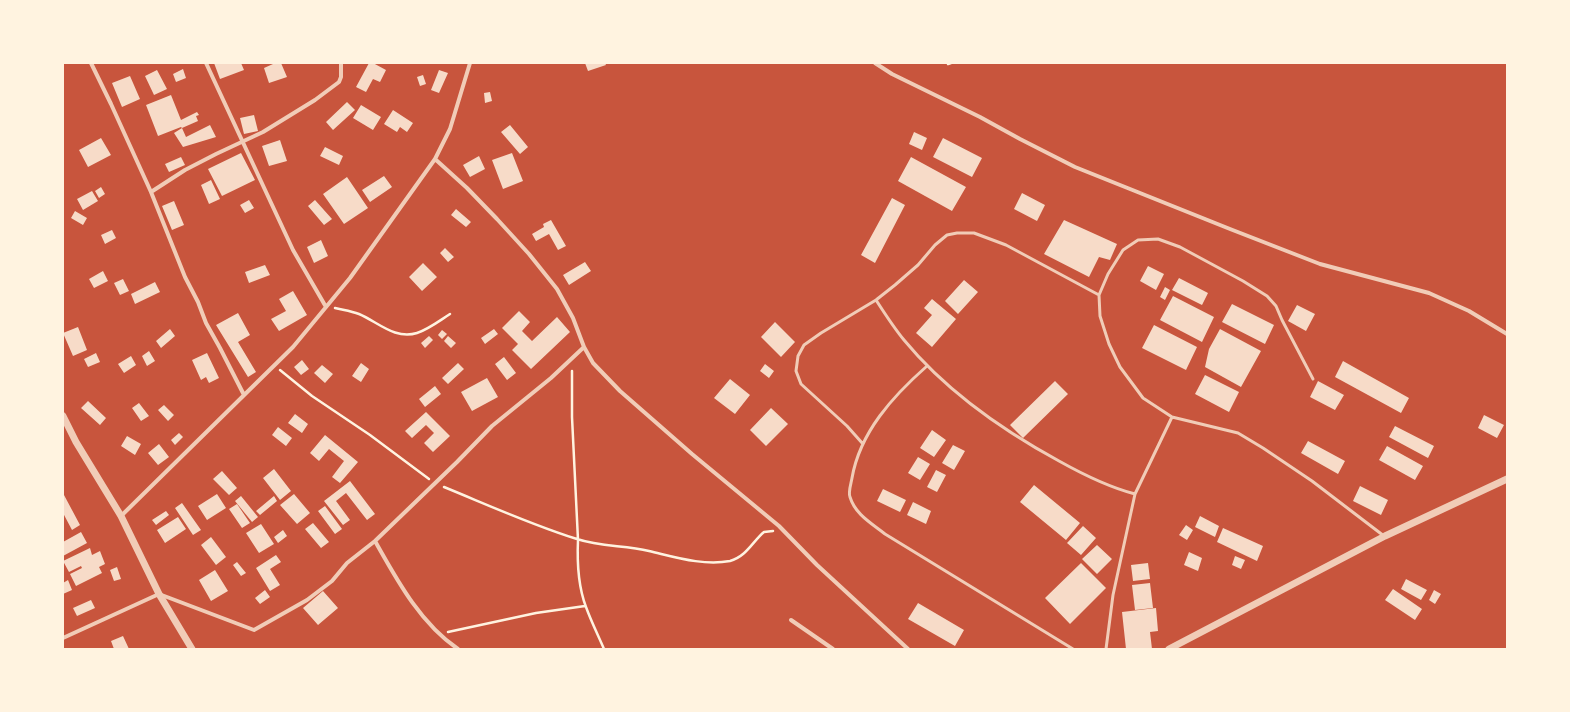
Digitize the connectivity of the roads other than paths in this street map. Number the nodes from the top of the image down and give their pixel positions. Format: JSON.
{"nodes":[{"id":1,"x":91,"y":63,"type":"edge"},
{"id":2,"x":206,"y":63,"type":"edge"},
{"id":3,"x":341,"y":63,"type":"edge"},
{"id":4,"x":470,"y":63,"type":"edge"},
{"id":5,"x":874,"y":63,"type":"edge"},
{"id":6,"x":243,"y":141,"type":"junction"},
{"id":7,"x":436,"y":160,"type":"junction"},
{"id":8,"x":151,"y":192,"type":"junction"},
{"id":9,"x":1099,"y":295,"type":"junction"},
{"id":10,"x":876,"y":300,"type":"junction"},
{"id":11,"x":326,"y":307,"type":"junction"},
{"id":12,"x":1507,"y":334,"type":"edge"},
{"id":13,"x":584,"y":347,"type":"junction"},
{"id":14,"x":927,"y":366,"type":"junction"},
{"id":15,"x":1313,"y":379,"type":"dead end"},
{"id":16,"x":244,"y":395,"type":"junction"},
{"id":17,"x":63,"y":416,"type":"edge"},
{"id":18,"x":1172,"y":417,"type":"junction"},
{"id":19,"x":863,"y":444,"type":"junction"},
{"id":20,"x":1507,"y":479,"type":"edge"},
{"id":21,"x":1135,"y":494,"type":"junction"},
{"id":22,"x":121,"y":516,"type":"junction"},
{"id":23,"x":1385,"y":536,"type":"junction"},
{"id":24,"x":375,"y":541,"type":"junction"},
{"id":25,"x":160,"y":594,"type":"junction"},
{"id":26,"x":791,"y":620,"type":"dead end"},
{"id":27,"x":63,"y":638,"type":"edge"},
{"id":28,"x":192,"y":649,"type":"edge"},
{"id":29,"x":458,"y":649,"type":"edge"},
{"id":30,"x":833,"y":649,"type":"edge"},
{"id":31,"x":908,"y":649,"type":"edge"},
{"id":32,"x":1073,"y":649,"type":"edge"},
{"id":33,"x":1106,"y":649,"type":"edge"},
{"id":34,"x":1169,"y":649,"type":"edge"}],
"edges":[{"from":1,"to":8,"type":"street"},
{"from":2,"to":6,"type":"street"},
{"from":3,"to":6,"type":"street"},
{"from":4,"to":7,"type":"street"},
{"from":5,"to":12,"type":"street"},
{"from":6,"to":8,"type":"street"},
{"from":6,"to":11,"type":"street"},
{"from":7,"to":11,"type":"street"},
{"from":7,"to":13,"type":"street"},
{"from":8,"to":16,"type":"street"},
{"from":9,"to":10,"type":"lane"},
{"from":9,"to":15,"type":"lane"},
{"from":9,"to":18,"type":"lane"},
{"from":10,"to":14,"type":"lane"},
{"from":10,"to":19,"type":"lane"},
{"from":11,"to":16,"type":"street"},
{"from":13,"to":24,"type":"street"},
{"from":13,"to":31,"type":"street"},
{"from":14,"to":19,"type":"lane"},
{"from":14,"to":21,"type":"lane"},
{"from":16,"to":22,"type":"street"},
{"from":17,"to":22,"type":"street"},
{"from":18,"to":21,"type":"lane"},
{"from":18,"to":23,"type":"lane"},
{"from":19,"to":32,"type":"lane"},
{"from":20,"to":23,"type":"street"},
{"from":21,"to":33,"type":"lane"},
{"from":22,"to":25,"type":"street"},
{"from":23,"to":34,"type":"street"},
{"from":24,"to":25,"type":"street"},
{"from":24,"to":29,"type":"street"},
{"from":25,"to":27,"type":"street"},
{"from":25,"to":28,"type":"street"},
{"from":26,"to":30,"type":"street"}]}
